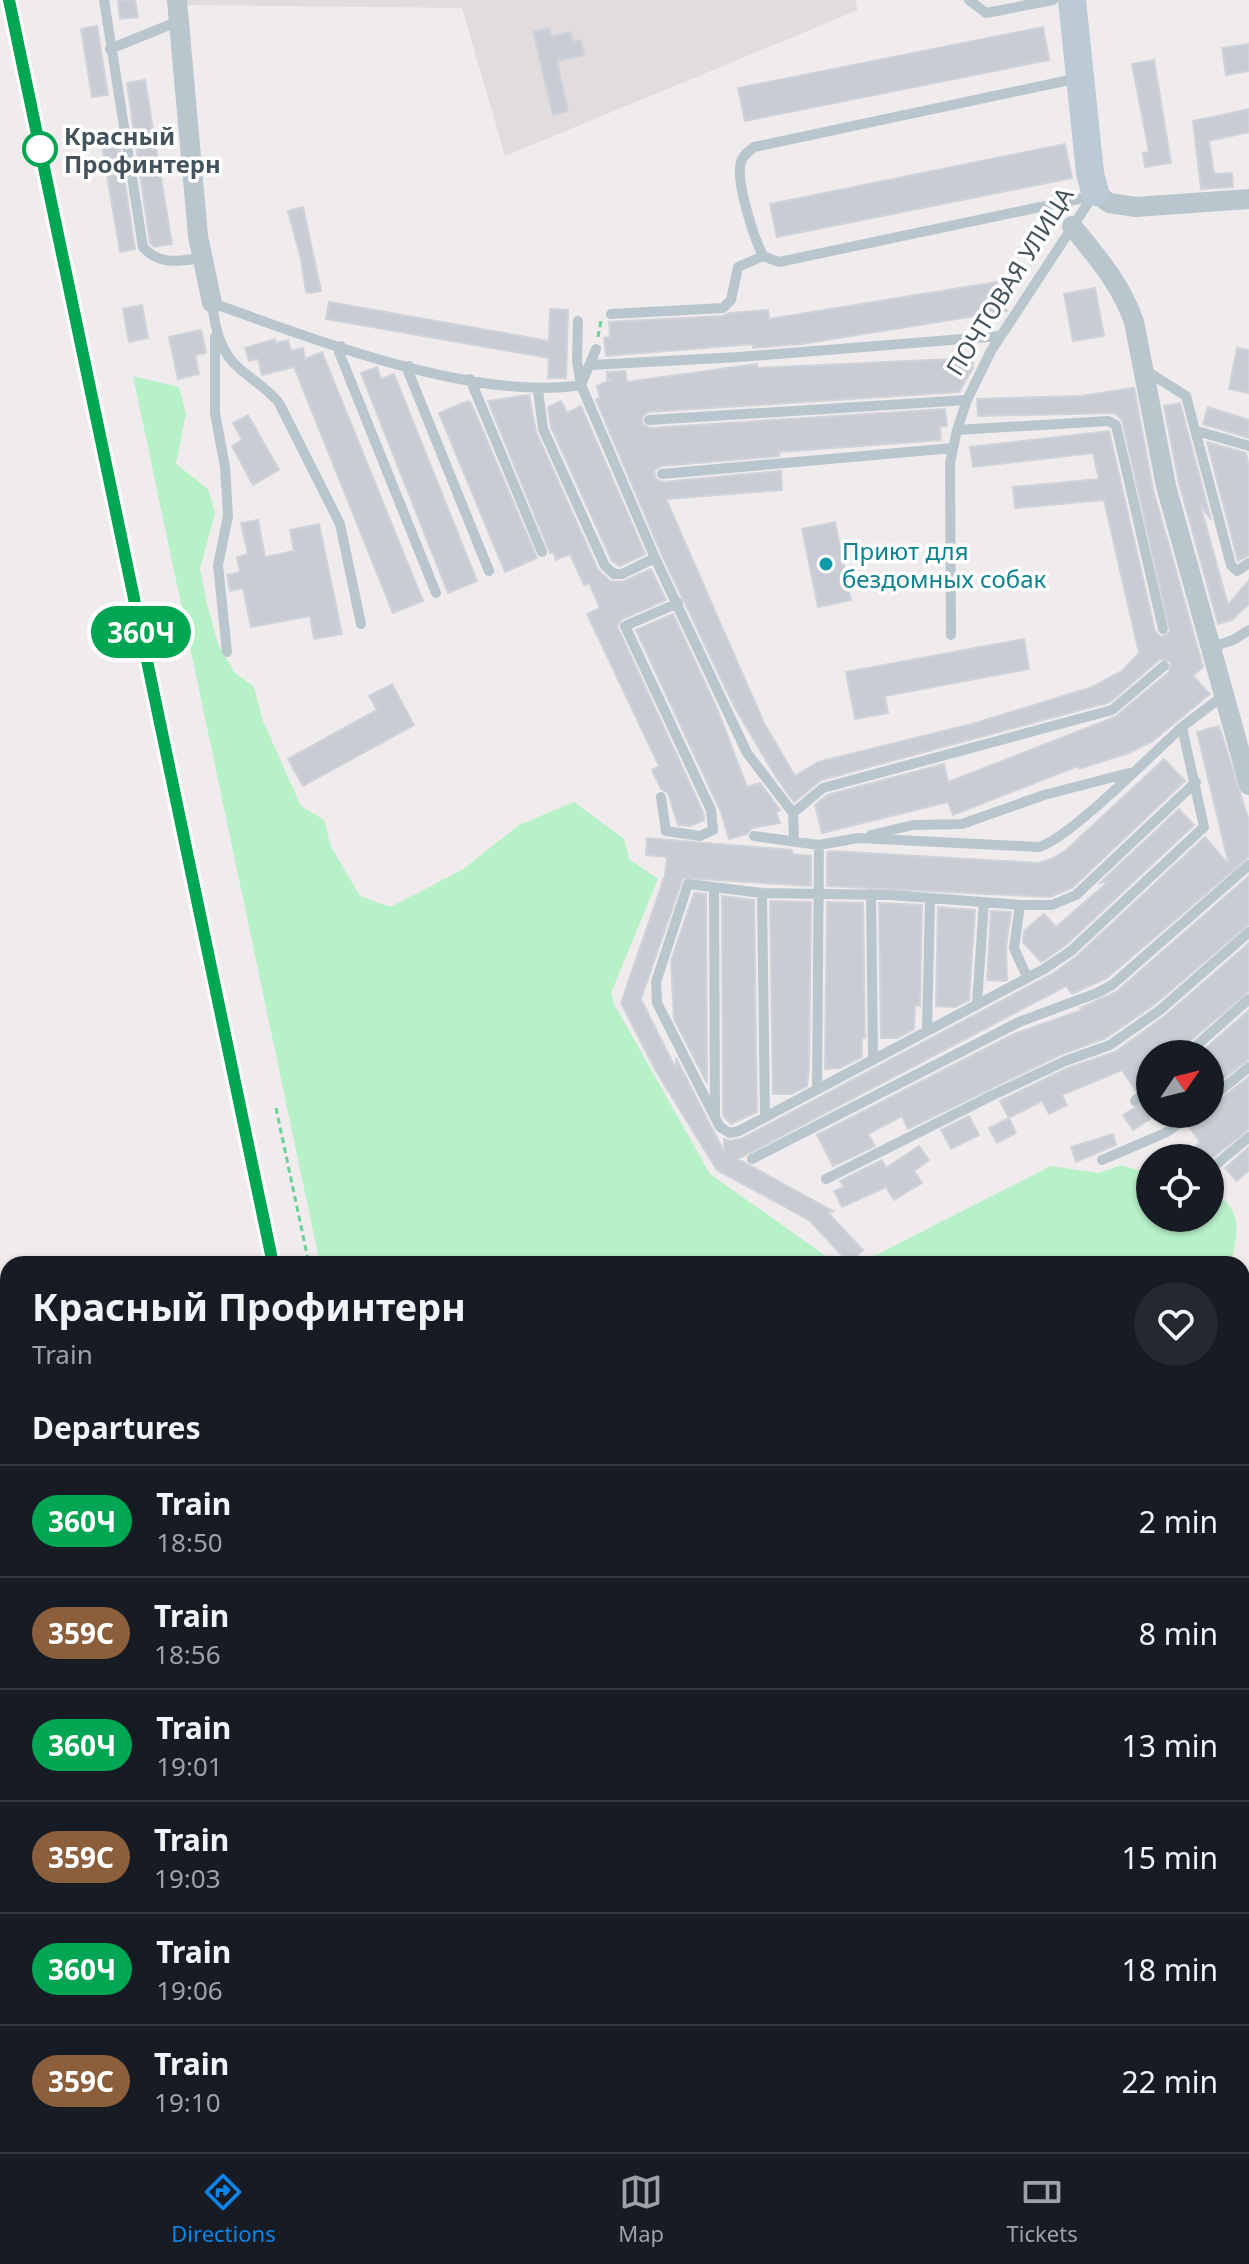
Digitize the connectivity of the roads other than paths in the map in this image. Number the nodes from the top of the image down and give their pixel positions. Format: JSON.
{"nodes":[{"id":1,"x":104,"y":0,"type":"edge"},
{"id":2,"x":177,"y":0,"type":"edge"},
{"id":3,"x":969,"y":0,"type":"edge"},
{"id":4,"x":1053,"y":0,"type":"edge"},
{"id":5,"x":1072,"y":0,"type":"edge"},
{"id":6,"x":179,"y":21,"type":"junction"},
{"id":7,"x":110,"y":49,"type":"junction"},
{"id":8,"x":1081,"y":77,"type":"junction"},
{"id":9,"x":1098,"y":196,"type":"junction"},
{"id":10,"x":1249,"y":199,"type":"edge"},
{"id":11,"x":1072,"y":226,"type":"junction"},
{"id":12,"x":763,"y":256,"type":"junction"},
{"id":13,"x":202,"y":258,"type":"junction"},
{"id":14,"x":212,"y":303,"type":"junction"},
{"id":15,"x":611,"y":314,"type":"road end"},
{"id":16,"x":578,"y":321,"type":"dead end"},
{"id":17,"x":214,"y":325,"type":"junction"},
{"id":18,"x":1000,"y":336,"type":"junction"},
{"id":19,"x":341,"y":346,"type":"junction"},
{"id":20,"x":596,"y":349,"type":"road end"},
{"id":21,"x":591,"y":365,"type":"junction"},
{"id":22,"x":409,"y":366,"type":"junction"},
{"id":23,"x":1145,"y":370,"type":"junction"},
{"id":24,"x":470,"y":379,"type":"junction"},
{"id":25,"x":581,"y":385,"type":"junction"},
{"id":26,"x":538,"y":390,"type":"junction"},
{"id":27,"x":967,"y":400,"type":"junction"},
{"id":28,"x":649,"y":420,"type":"dead end"},
{"id":29,"x":957,"y":430,"type":"junction"},
{"id":30,"x":1197,"y":431,"type":"junction"},
{"id":31,"x":1249,"y":446,"type":"edge"},
{"id":32,"x":953,"y":448,"type":"junction"},
{"id":33,"x":662,"y":474,"type":"dead end"},
{"id":34,"x":542,"y":552,"type":"dead end"},
{"id":35,"x":655,"y":558,"type":"junction"},
{"id":36,"x":1249,"y":563,"type":"edge"},
{"id":37,"x":489,"y":571,"type":"dead end"},
{"id":38,"x":436,"y":593,"type":"dead end"},
{"id":39,"x":678,"y":603,"type":"junction"},
{"id":40,"x":361,"y":624,"type":"dead end"},
{"id":41,"x":1163,"y":629,"type":"dead end"},
{"id":42,"x":1249,"y":630,"type":"edge"},
{"id":43,"x":951,"y":635,"type":"dead end"},
{"id":44,"x":1212,"y":647,"type":"junction"},
{"id":45,"x":227,"y":652,"type":"dead end"},
{"id":46,"x":1164,"y":666,"type":"dead end"},
{"id":47,"x":1225,"y":694,"type":"junction"},
{"id":48,"x":1182,"y":727,"type":"junction"},
{"id":49,"x":1131,"y":772,"type":"junction"},
{"id":50,"x":1196,"y":782,"type":"junction"},
{"id":51,"x":1249,"y":785,"type":"edge"},
{"id":52,"x":661,"y":797,"type":"dead end"},
{"id":53,"x":793,"y":813,"type":"junction"},
{"id":54,"x":754,"y":836,"type":"dead end"},
{"id":55,"x":858,"y":838,"type":"junction"},
{"id":56,"x":794,"y":840,"type":"junction"},
{"id":57,"x":819,"y":845,"type":"junction"},
{"id":58,"x":1249,"y":865,"type":"edge"},
{"id":59,"x":714,"y":887,"type":"junction"},
{"id":60,"x":762,"y":893,"type":"junction"},
{"id":61,"x":871,"y":894,"type":"junction"},
{"id":62,"x":817,"y":895,"type":"junction"},
{"id":63,"x":930,"y":899,"type":"junction"},
{"id":64,"x":984,"y":902,"type":"junction"},
{"id":65,"x":1020,"y":905,"type":"junction"},
{"id":66,"x":1249,"y":932,"type":"edge"},
{"id":67,"x":1027,"y":977,"type":"junction"},
{"id":68,"x":1249,"y":999,"type":"edge"},
{"id":69,"x":977,"y":1004,"type":"junction"},
{"id":70,"x":927,"y":1031,"type":"junction"},
{"id":71,"x":1203,"y":1040,"type":"edge"},
{"id":72,"x":873,"y":1059,"type":"junction"},
{"id":73,"x":1249,"y":1067,"type":"edge"},
{"id":74,"x":1224,"y":1088,"type":"edge"},
{"id":75,"x":817,"y":1089,"type":"junction"},
{"id":76,"x":765,"y":1117,"type":"junction"},
{"id":77,"x":715,"y":1120,"type":"junction"},
{"id":78,"x":1172,"y":1128,"type":"edge"},
{"id":79,"x":1249,"y":1137,"type":"edge"},
{"id":80,"x":1224,"y":1158,"type":"edge"},
{"id":81,"x":752,"y":1159,"type":"dead end"},
{"id":82,"x":1102,"y":1160,"type":"dead end"},
{"id":83,"x":826,"y":1179,"type":"dead end"}],
"edges":[{"from":1,"to":7,"type":"lane"},
{"from":2,"to":6,"type":"street"},
{"from":3,"to":4,"type":"lane"},
{"from":5,"to":8,"type":"street"},
{"from":6,"to":7,"type":"lane"},
{"from":6,"to":13,"type":"street"},
{"from":7,"to":13,"type":"lane"},
{"from":8,"to":9,"type":"street"},
{"from":8,"to":12,"type":"lane"},
{"from":9,"to":10,"type":"street"},
{"from":9,"to":11,"type":"lane","name":"ПОЧТОВАЯ УЛИЦА"},
{"from":9,"to":12,"type":"lane"},
{"from":11,"to":18,"type":"lane","name":"ПОЧТОВАЯ УЛИЦА"},
{"from":11,"to":23,"type":"street"},
{"from":12,"to":15,"type":"lane"},
{"from":13,"to":14,"type":"street"},
{"from":14,"to":17,"type":"lane"},
{"from":14,"to":19,"type":"lane"},
{"from":16,"to":25,"type":"lane"},
{"from":17,"to":40,"type":"lane"},
{"from":17,"to":45,"type":"lane"},
{"from":18,"to":21,"type":"lane"},
{"from":18,"to":27,"type":"lane","name":"ПОЧТОВАЯ УЛИЦА"},
{"from":19,"to":22,"type":"lane"},
{"from":19,"to":38,"type":"lane"},
{"from":20,"to":21,"type":"lane"},
{"from":21,"to":25,"type":"lane"},
{"from":22,"to":24,"type":"lane"},
{"from":22,"to":37,"type":"lane"},
{"from":23,"to":30,"type":"lane"},
{"from":23,"to":44,"type":"street"},
{"from":24,"to":26,"type":"lane"},
{"from":24,"to":34,"type":"lane"},
{"from":25,"to":26,"type":"lane"},
{"from":25,"to":35,"type":"lane"},
{"from":26,"to":35,"type":"lane"},
{"from":27,"to":28,"type":"lane"},
{"from":27,"to":29,"type":"lane","name":"ПОЧТОВАЯ УЛИЦА"},
{"from":29,"to":32,"type":"lane","name":"ПОЧТОВАЯ УЛИЦА"},
{"from":29,"to":41,"type":"lane"},
{"from":30,"to":31,"type":"lane"},
{"from":30,"to":36,"type":"lane"},
{"from":32,"to":33,"type":"lane"},
{"from":32,"to":43,"type":"lane","name":"ПОЧТОВАЯ УЛИЦА"},
{"from":35,"to":39,"type":"lane"},
{"from":39,"to":52,"type":"lane"},
{"from":39,"to":53,"type":"lane"},
{"from":42,"to":44,"type":"lane"},
{"from":44,"to":47,"type":"street"},
{"from":46,"to":53,"type":"lane"},
{"from":47,"to":48,"type":"lane"},
{"from":47,"to":51,"type":"street"},
{"from":48,"to":49,"type":"lane"},
{"from":48,"to":50,"type":"lane"},
{"from":49,"to":55,"type":"lane"},
{"from":49,"to":55,"type":"lane"},
{"from":50,"to":65,"type":"lane"},
{"from":50,"to":67,"type":"lane"},
{"from":53,"to":56,"type":"lane"},
{"from":54,"to":56,"type":"lane"},
{"from":55,"to":57,"type":"lane"},
{"from":56,"to":57,"type":"lane"},
{"from":57,"to":62,"type":"lane"},
{"from":58,"to":81,"type":"lane"},
{"from":59,"to":60,"type":"lane"},
{"from":59,"to":77,"type":"lane"},
{"from":59,"to":77,"type":"lane"},
{"from":60,"to":62,"type":"lane"},
{"from":60,"to":76,"type":"lane"},
{"from":61,"to":62,"type":"lane"},
{"from":61,"to":63,"type":"lane"},
{"from":61,"to":72,"type":"lane"},
{"from":62,"to":75,"type":"lane"},
{"from":63,"to":64,"type":"lane"},
{"from":63,"to":70,"type":"lane"},
{"from":64,"to":65,"type":"lane"},
{"from":64,"to":69,"type":"lane"},
{"from":65,"to":67,"type":"lane"},
{"from":66,"to":83,"type":"lane"},
{"from":67,"to":69,"type":"lane"},
{"from":68,"to":71,"type":"lane"},
{"from":69,"to":70,"type":"lane"},
{"from":70,"to":72,"type":"lane"},
{"from":72,"to":75,"type":"lane"},
{"from":73,"to":74,"type":"lane"},
{"from":75,"to":76,"type":"lane"},
{"from":76,"to":77,"type":"lane"},
{"from":78,"to":82,"type":"lane"},
{"from":79,"to":80,"type":"lane"}]}
